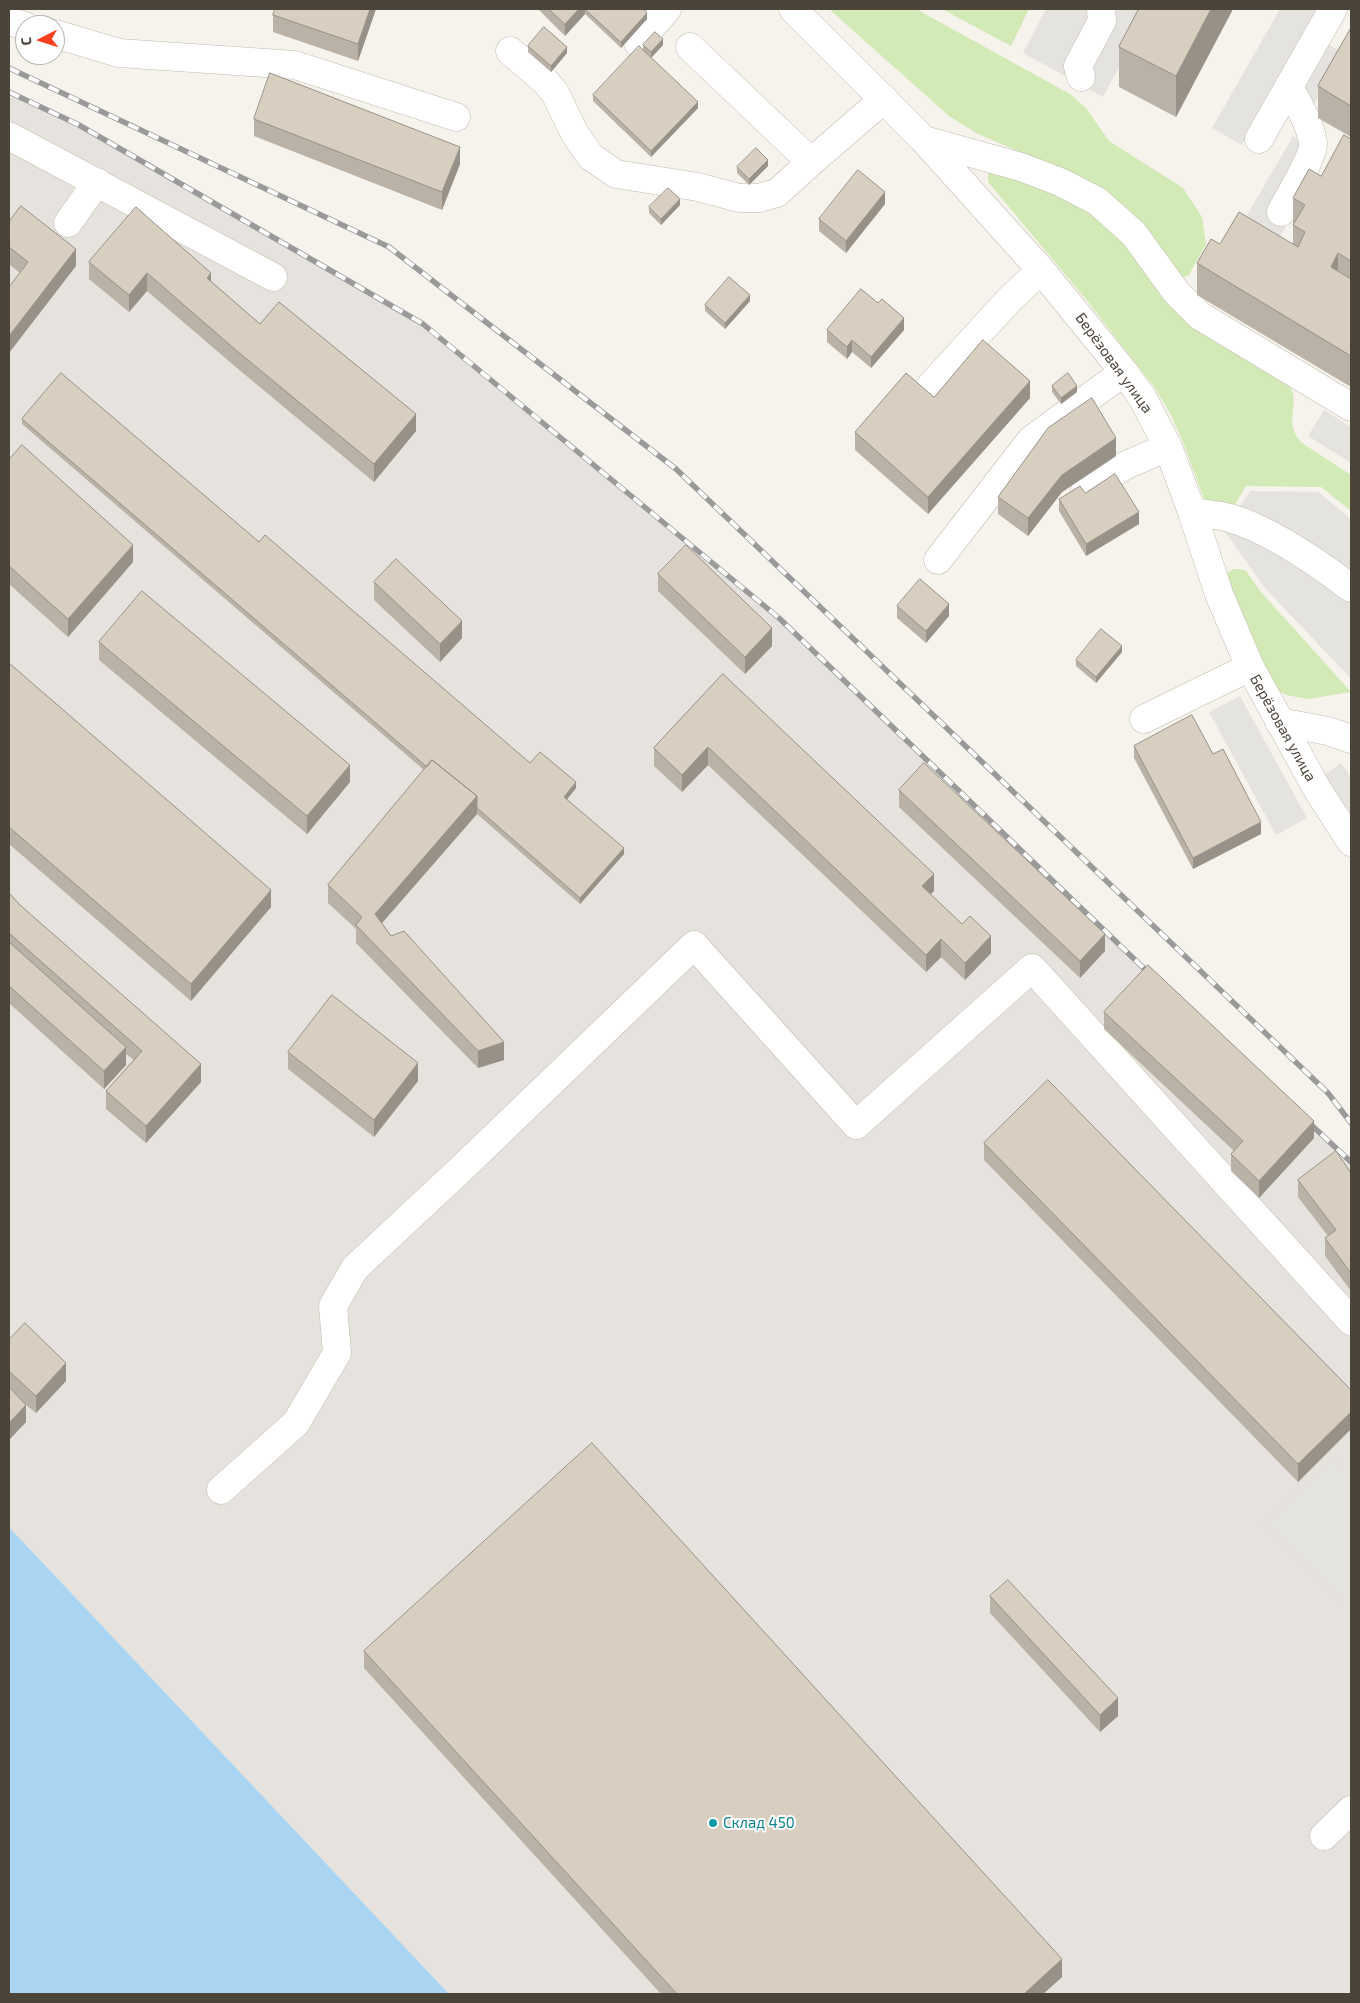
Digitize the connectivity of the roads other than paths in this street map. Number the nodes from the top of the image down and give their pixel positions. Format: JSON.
{"nodes":[{"id":1,"x":667,"y":9,"type":"edge"},
{"id":2,"x":794,"y":9,"type":"edge"},
{"id":3,"x":1101,"y":9,"type":"edge"},
{"id":4,"x":1333,"y":9,"type":"edge"},
{"id":5,"x":65,"y":37,"type":"edge"},
{"id":6,"x":638,"y":43,"type":"dead end"},
{"id":7,"x":690,"y":46,"type":"dead end"},
{"id":8,"x":510,"y":51,"type":"dead end"},
{"id":9,"x":1081,"y":77,"type":"dead end"},
{"id":10,"x":1289,"y":86,"type":"junction"},
{"id":11,"x":884,"y":99,"type":"junction"},
{"id":12,"x":456,"y":117,"type":"dead end"},
{"id":13,"x":9,"y":136,"type":"edge"},
{"id":14,"x":1259,"y":139,"type":"dead end"},
{"id":15,"x":924,"y":140,"type":"junction"},
{"id":16,"x":811,"y":162,"type":"junction"},
{"id":17,"x":97,"y":182,"type":"junction"},
{"id":18,"x":1281,"y":212,"type":"dead end"},
{"id":19,"x":68,"y":223,"type":"dead end"},
{"id":20,"x":1041,"y":270,"type":"junction"},
{"id":21,"x":273,"y":277,"type":"dead end"},
{"id":22,"x":1124,"y":372,"type":"junction"},
{"id":23,"x":925,"y":392,"type":"edge"},
{"id":24,"x":1351,"y":407,"type":"edge"},
{"id":25,"x":1168,"y":447,"type":"junction"},
{"id":26,"x":1086,"y":490,"type":"edge"},
{"id":27,"x":1192,"y":512,"type":"junction"},
{"id":28,"x":938,"y":560,"type":"dead end"},
{"id":29,"x":1351,"y":588,"type":"edge"},
{"id":30,"x":1250,"y":667,"type":"junction"},
{"id":31,"x":1144,"y":719,"type":"dead end"},
{"id":32,"x":1279,"y":722,"type":"junction"},
{"id":33,"x":1351,"y":739,"type":"edge"},
{"id":34,"x":1351,"y":842,"type":"edge"},
{"id":35,"x":1351,"y":1321,"type":"edge"},
{"id":36,"x":221,"y":1490,"type":"dead end"},
{"id":37,"x":1351,"y":1810,"type":"edge"},
{"id":38,"x":1324,"y":1836,"type":"dead end"}],
"edges":[{"from":1,"to":6,"type":"street"},
{"from":2,"to":11,"type":"street","name":"Берёзовая улица"},
{"from":3,"to":9,"type":"street"},
{"from":4,"to":10,"type":"street"},
{"from":5,"to":12,"type":"street"},
{"from":7,"to":16,"type":"street"},
{"from":8,"to":16,"type":"street"},
{"from":10,"to":14,"type":"street"},
{"from":10,"to":18,"type":"street"},
{"from":11,"to":15,"type":"street","name":"Берёзовая улица"},
{"from":11,"to":16,"type":"street"},
{"from":13,"to":17,"type":"street"},
{"from":15,"to":20,"type":"street","name":"Берёзовая улица"},
{"from":15,"to":24,"type":"street"},
{"from":17,"to":19,"type":"street"},
{"from":17,"to":21,"type":"street"},
{"from":20,"to":22,"type":"street","name":"Берёзовая улица"},
{"from":20,"to":23,"type":"street"},
{"from":22,"to":25,"type":"street","name":"Берёзовая улица"},
{"from":22,"to":28,"type":"street"},
{"from":25,"to":26,"type":"street"},
{"from":25,"to":27,"type":"street","name":"Берёзовая улица"},
{"from":27,"to":29,"type":"street"},
{"from":27,"to":30,"type":"street","name":"Берёзовая улица"},
{"from":30,"to":31,"type":"street"},
{"from":30,"to":32,"type":"street","name":"Берёзовая улица"},
{"from":32,"to":33,"type":"street"},
{"from":32,"to":34,"type":"street","name":"Берёзовая улица"},
{"from":35,"to":36,"type":"street"},
{"from":37,"to":38,"type":"street"}]}
